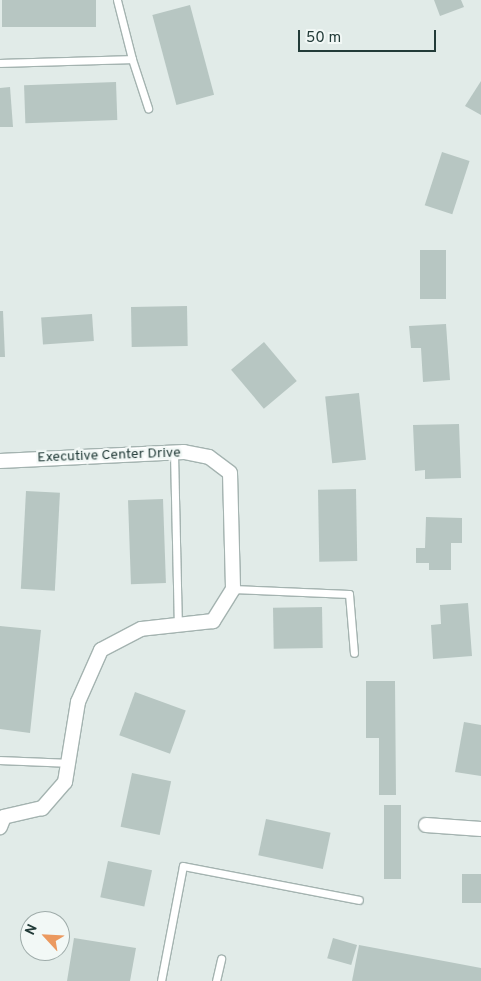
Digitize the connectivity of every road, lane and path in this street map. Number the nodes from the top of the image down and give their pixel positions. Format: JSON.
{"nodes":[{"id":1,"x":117,"y":0,"type":"edge"},
{"id":2,"x":132,"y":59,"type":"junction"},
{"id":3,"x":0,"y":63,"type":"edge"},
{"id":4,"x":148,"y":108,"type":"dead end"},
{"id":5,"x":174,"y":453,"type":"junction"},
{"id":6,"x":0,"y":461,"type":"edge"},
{"id":7,"x":233,"y":590,"type":"junction"},
{"id":8,"x":178,"y":627,"type":"junction"},
{"id":9,"x":354,"y":652,"type":"dead end"},
{"id":10,"x":0,"y":760,"type":"edge"},
{"id":11,"x":68,"y":763,"type":"junction"},
{"id":12,"x":2,"y":820,"type":"edge"},
{"id":13,"x":426,"y":825,"type":"dead end"},
{"id":14,"x":481,"y":830,"type":"edge"},
{"id":15,"x":358,"y":900,"type":"dead end"},
{"id":16,"x":221,"y":959,"type":"dead end"},
{"id":17,"x":161,"y":981,"type":"edge"},
{"id":18,"x":216,"y":981,"type":"edge"}],
"edges":[{"from":1,"to":2,"type":"lane"},
{"from":2,"to":3,"type":"lane"},
{"from":2,"to":4,"type":"lane"},
{"from":5,"to":6,"type":"street","name":"Executive Center Drive"},
{"from":5,"to":7,"type":"street","name":"Executive Center Drive"},
{"from":5,"to":8,"type":"lane"},
{"from":7,"to":8,"type":"street"},
{"from":7,"to":9,"type":"lane"},
{"from":8,"to":11,"type":"street"},
{"from":10,"to":11,"type":"lane"},
{"from":11,"to":12,"type":"street"},
{"from":13,"to":14,"type":"street"},
{"from":15,"to":17,"type":"lane"},
{"from":16,"to":18,"type":"lane"}]}
